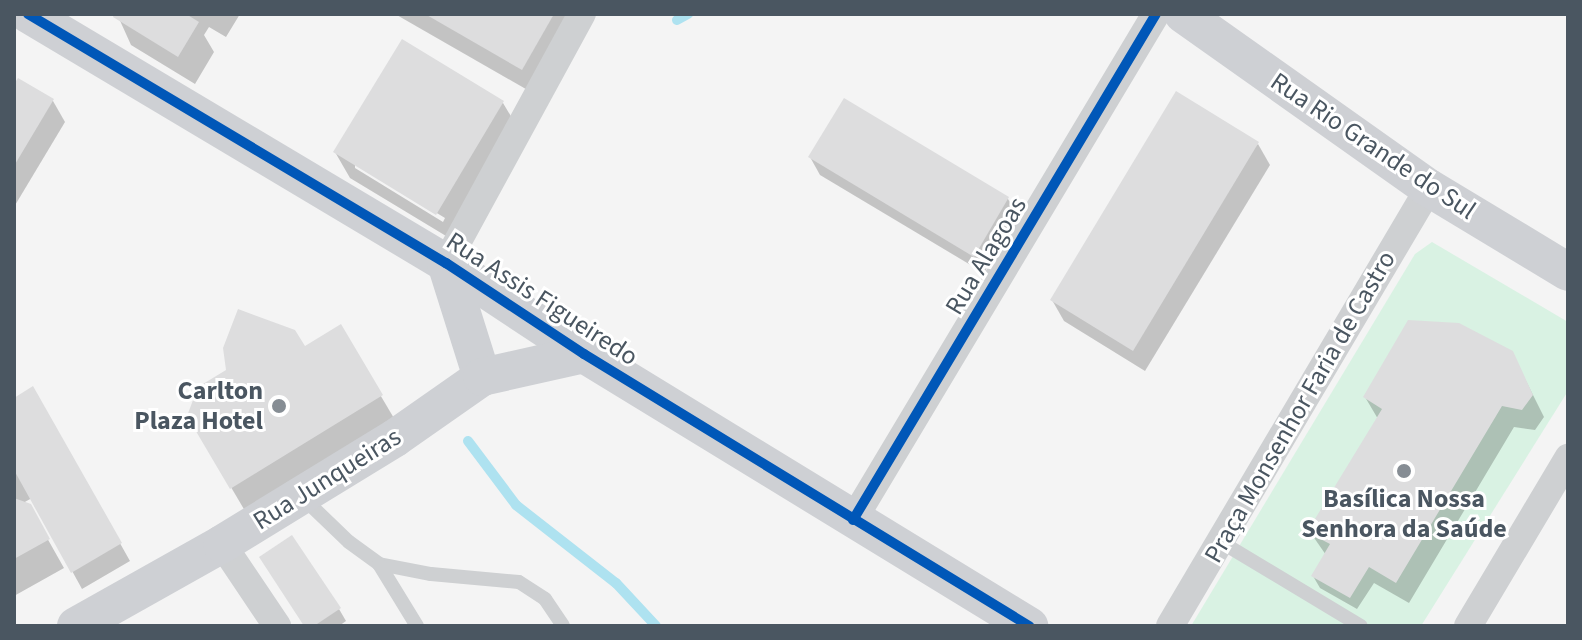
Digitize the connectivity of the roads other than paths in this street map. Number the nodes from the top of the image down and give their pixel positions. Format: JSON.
{"nodes":[{"id":1,"x":28,"y":14,"type":"edge"},
{"id":2,"x":582,"y":14,"type":"edge"},
{"id":3,"x":1156,"y":14,"type":"edge"},
{"id":4,"x":1183,"y":14,"type":"edge"},
{"id":5,"x":1429,"y":188,"type":"junction"},
{"id":6,"x":446,"y":263,"type":"junction"},
{"id":7,"x":1568,"y":272,"type":"edge"},
{"id":8,"x":584,"y":354,"type":"junction"},
{"id":9,"x":482,"y":377,"type":"junction"},
{"id":10,"x":1568,"y":458,"type":"edge"},
{"id":11,"x":301,"y":496,"type":"junction"},
{"id":12,"x":853,"y":520,"type":"junction"},
{"id":13,"x":1221,"y":542,"type":"junction"},
{"id":14,"x":222,"y":544,"type":"junction"},
{"id":15,"x":379,"y":564,"type":"junction"},
{"id":16,"x":76,"y":626,"type":"edge"},
{"id":17,"x":277,"y":626,"type":"edge"},
{"id":18,"x":417,"y":626,"type":"edge"},
{"id":19,"x":563,"y":626,"type":"edge"},
{"id":20,"x":1029,"y":626,"type":"edge"},
{"id":21,"x":1170,"y":626,"type":"edge"},
{"id":22,"x":1361,"y":626,"type":"edge"},
{"id":23,"x":1468,"y":626,"type":"edge"}],
"edges":[{"from":1,"to":6,"type":"street","name":"Rua Assis Figueiredo"},
{"from":2,"to":6,"type":"street"},
{"from":3,"to":12,"type":"street","name":"Rua Alagoas"},
{"from":4,"to":5,"type":"street","name":"Rua Rio Grande do Sul"},
{"from":5,"to":7,"type":"street","name":"Rua Rio Grande do Sul"},
{"from":5,"to":13,"type":"street","name":"Praça Monsenhor Faria de Castro"},
{"from":6,"to":8,"type":"street","name":"Rua Assis Figueiredo"},
{"from":6,"to":9,"type":"street"},
{"from":8,"to":9,"type":"street","name":"Rua Junqueiras"},
{"from":8,"to":12,"type":"street","name":"Rua Assis Figueiredo"},
{"from":9,"to":11,"type":"street","name":"Rua Junqueiras"},
{"from":10,"to":23,"type":"street"},
{"from":11,"to":14,"type":"street","name":"Rua Junqueiras"},
{"from":11,"to":15,"type":"lane"},
{"from":12,"to":20,"type":"street","name":"Rua Assis Figueiredo"},
{"from":13,"to":21,"type":"street","name":"Praça Monsenhor Faria de Castro"},
{"from":13,"to":22,"type":"lane"},
{"from":14,"to":16,"type":"street","name":"Rua Junqueiras"},
{"from":14,"to":17,"type":"street"},
{"from":15,"to":18,"type":"lane"},
{"from":15,"to":19,"type":"lane"}]}
